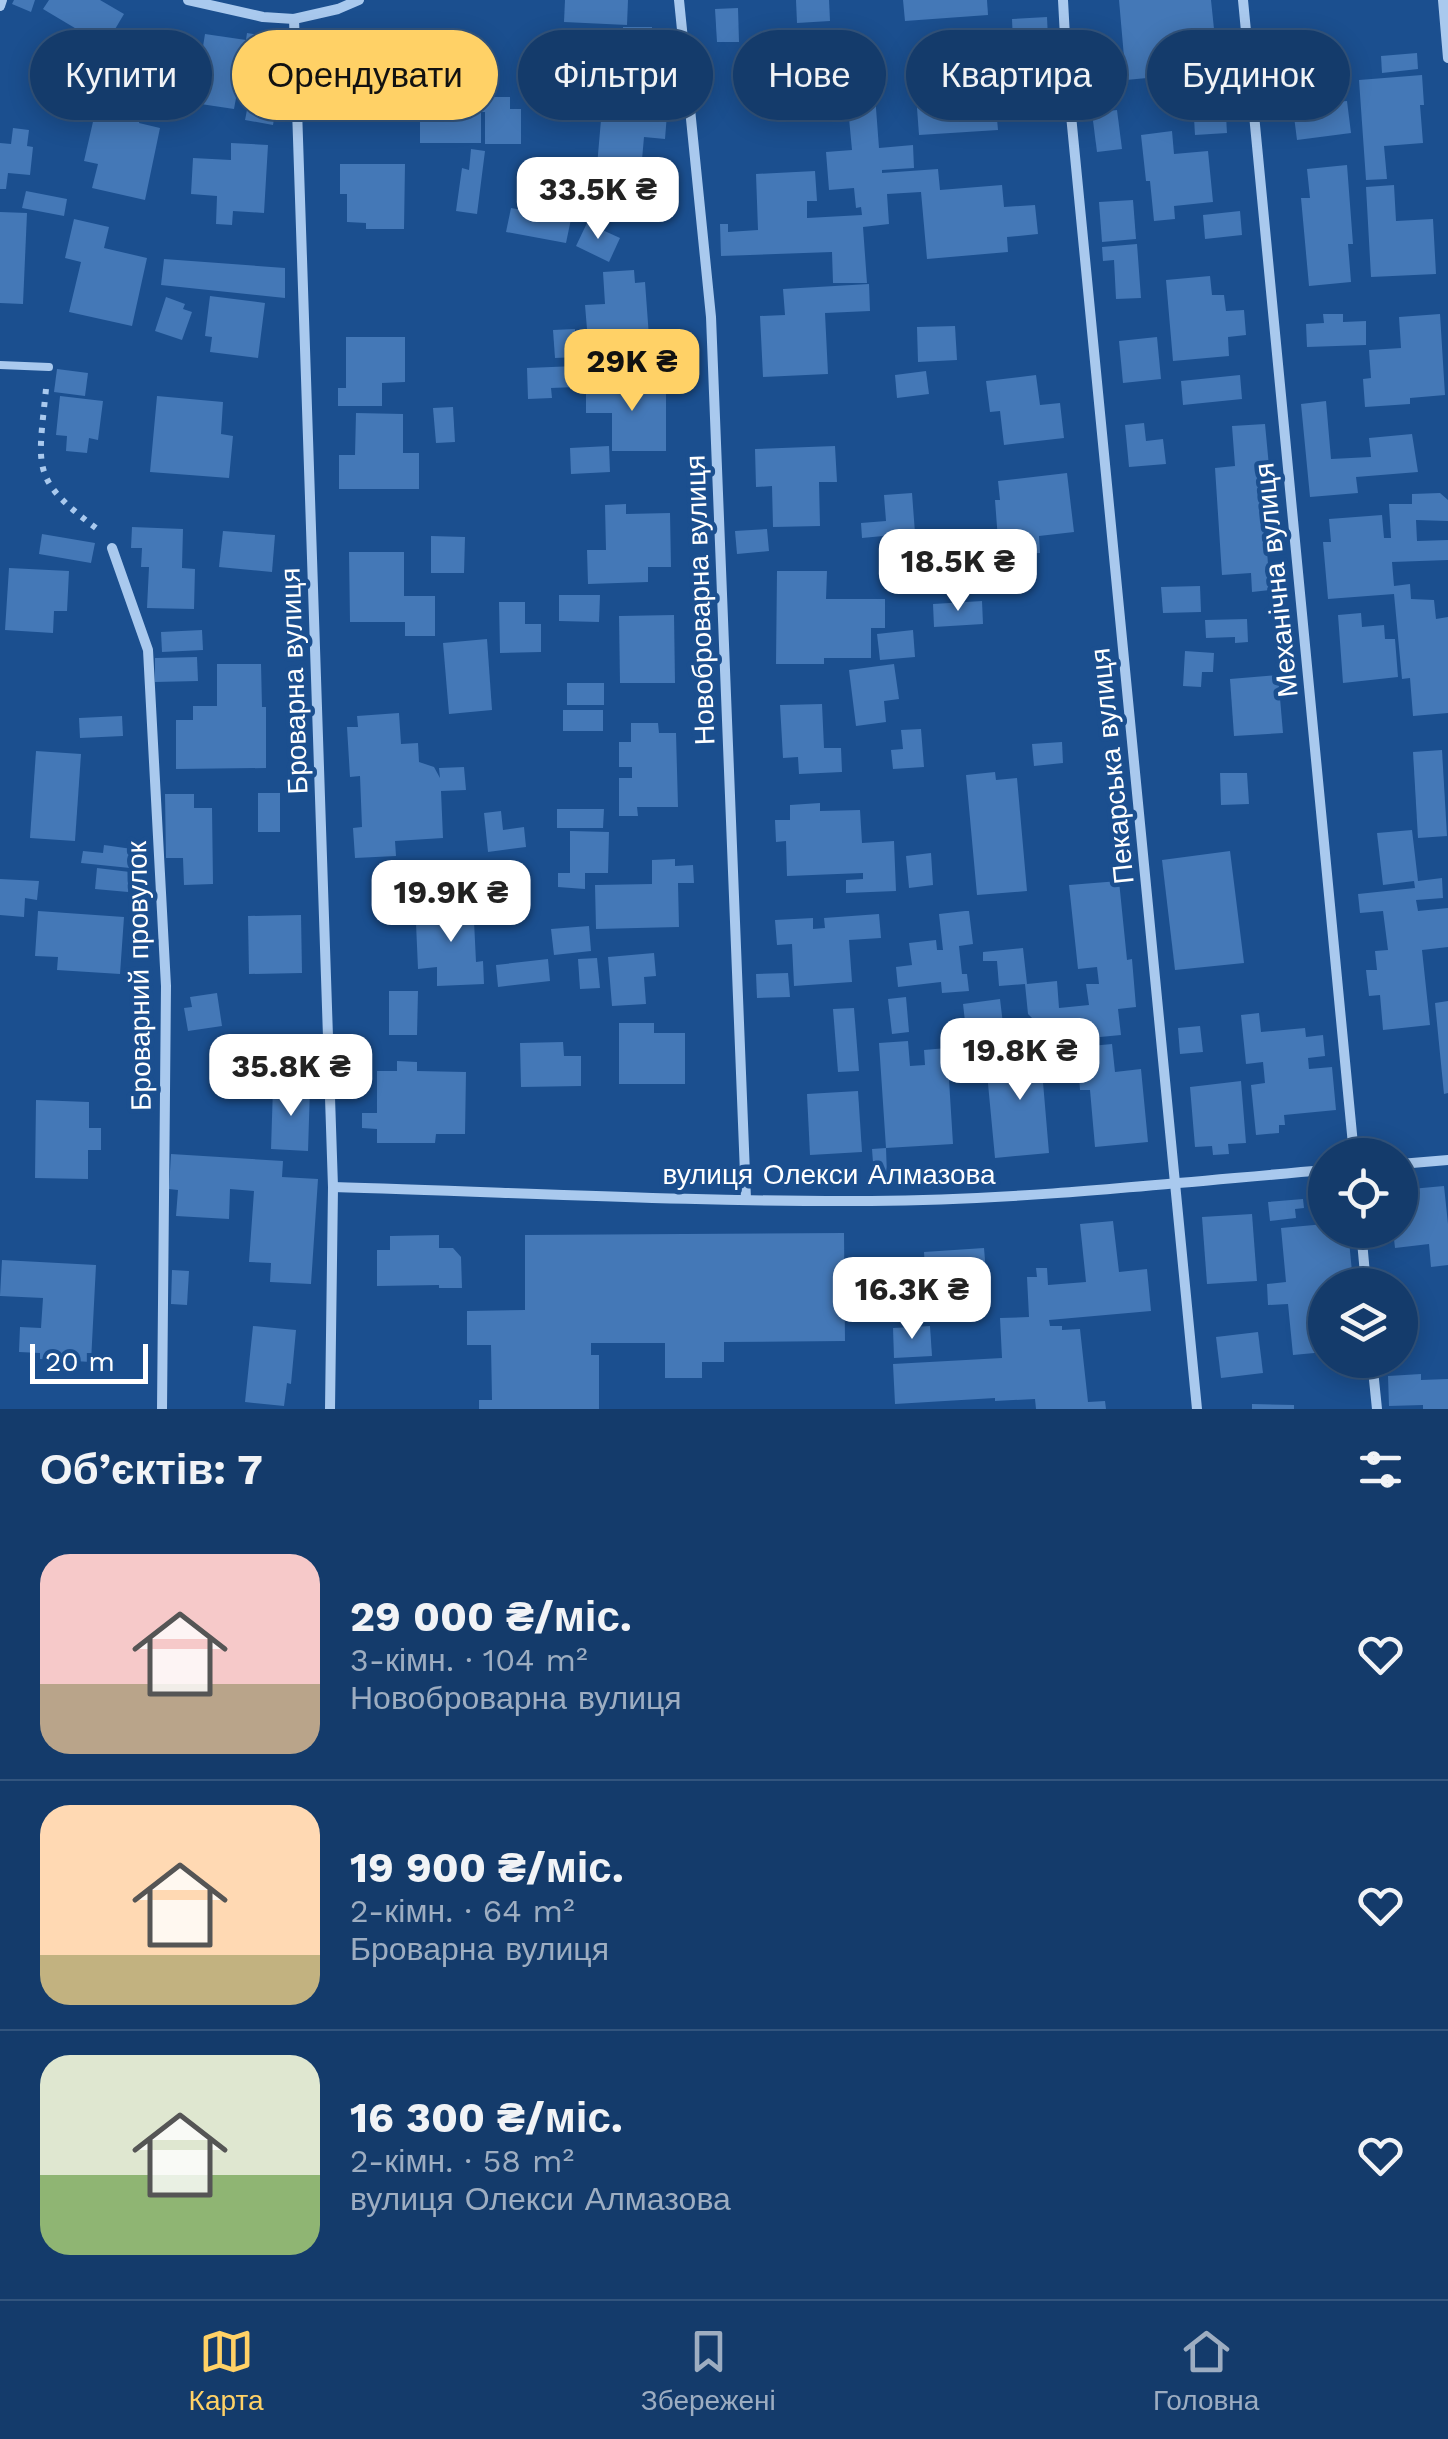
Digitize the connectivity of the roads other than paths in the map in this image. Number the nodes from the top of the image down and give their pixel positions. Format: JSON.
{"nodes":[{"id":1,"x":188,"y":0,"type":"edge"},
{"id":2,"x":359,"y":0,"type":"edge"},
{"id":3,"x":679,"y":0,"type":"edge"},
{"id":4,"x":1062,"y":0,"type":"edge"},
{"id":5,"x":1243,"y":0,"type":"edge"},
{"id":6,"x":1444,"y":0,"type":"edge"},
{"id":7,"x":294,"y":19,"type":"junction"},
{"id":8,"x":1448,"y":58,"type":"edge"},
{"id":9,"x":0,"y":364,"type":"edge"},
{"id":10,"x":48,"y":368,"type":"road end"},
{"id":11,"x":112,"y":548,"type":"road end"},
{"id":12,"x":1352,"y":1138,"type":"edge"},
{"id":13,"x":1448,"y":1160,"type":"edge"},
{"id":14,"x":1418,"y":1162,"type":"edge"},
{"id":15,"x":1308,"y":1171,"type":"edge"},
{"id":16,"x":1174,"y":1183,"type":"junction"},
{"id":17,"x":333,"y":1187,"type":"junction"},
{"id":18,"x":746,"y":1199,"type":"junction"},
{"id":19,"x":1373,"y":1378,"type":"edge"},
{"id":20,"x":162,"y":1409,"type":"edge"},
{"id":21,"x":330,"y":1409,"type":"edge"},
{"id":22,"x":1197,"y":1409,"type":"edge"},
{"id":23,"x":1376,"y":1409,"type":"edge"}],
"edges":[{"from":1,"to":7,"type":"street"},
{"from":2,"to":7,"type":"street"},
{"from":3,"to":18,"type":"street","name":"Новоброварна вулиця"},
{"from":4,"to":16,"type":"street","name":"Пекарська вулиця"},
{"from":5,"to":12,"type":"street","name":"Механічна вулиця"},
{"from":6,"to":8,"type":"street"},
{"from":7,"to":17,"type":"street","name":"Броварна вулиця"},
{"from":9,"to":10,"type":"lane"},
{"from":11,"to":20,"type":"street","name":"Броварний провулок"},
{"from":13,"to":14,"type":"street"},
{"from":15,"to":16,"type":"street","name":"вулиця Олекси Алмазова"},
{"from":16,"to":18,"type":"street","name":"вулиця Олекси Алмазова"},
{"from":16,"to":22,"type":"street","name":"Пекарська вулиця"},
{"from":17,"to":18,"type":"street","name":"вулиця Олекси Алмазова"},
{"from":17,"to":21,"type":"street","name":"Броварна вулиця"},
{"from":19,"to":23,"type":"street"}]}
